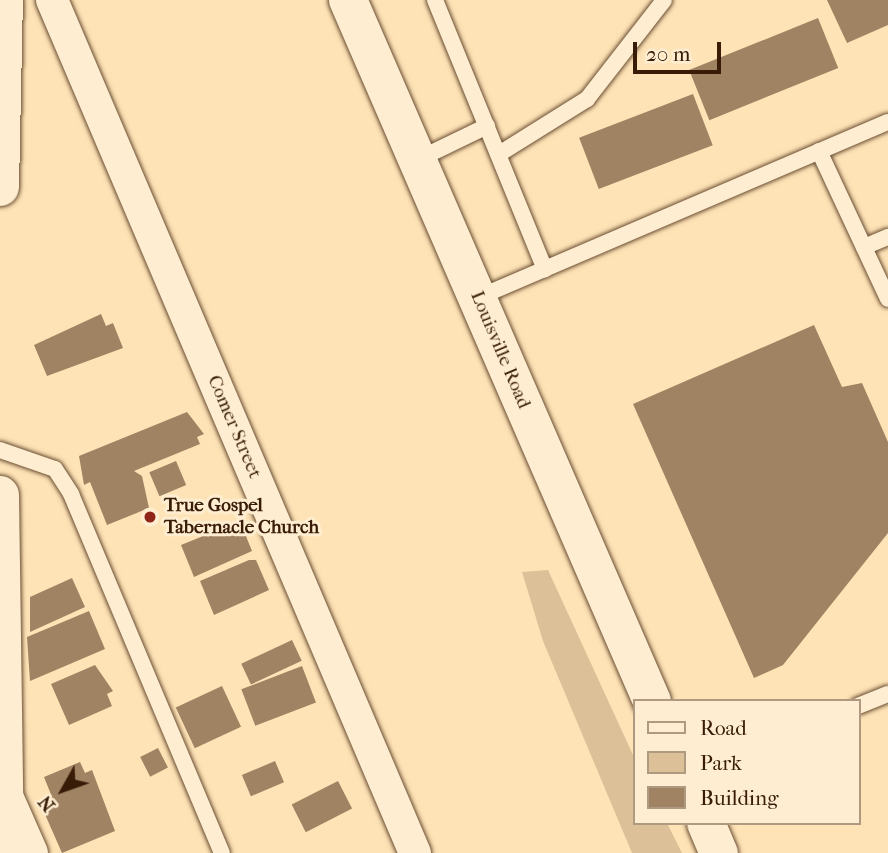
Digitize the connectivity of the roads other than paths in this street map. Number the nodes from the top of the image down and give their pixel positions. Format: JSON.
{"nodes":[{"id":1,"x":4,"y":0,"type":"edge"},
{"id":2,"x":52,"y":0,"type":"edge"},
{"id":3,"x":348,"y":0,"type":"edge"},
{"id":4,"x":435,"y":0,"type":"edge"},
{"id":5,"x":664,"y":0,"type":"edge"},
{"id":6,"x":888,"y":122,"type":"edge"},
{"id":7,"x":487,"y":126,"type":"junction"},
{"id":8,"x":819,"y":151,"type":"junction"},
{"id":9,"x":499,"y":154,"type":"junction"},
{"id":10,"x":417,"y":160,"type":"junction"},
{"id":11,"x":0,"y":187,"type":"edge"},
{"id":12,"x":888,"y":237,"type":"edge"},
{"id":13,"x":864,"y":247,"type":"junction"},
{"id":14,"x":545,"y":269,"type":"junction"},
{"id":15,"x":477,"y":298,"type":"junction"},
{"id":16,"x":888,"y":299,"type":"edge"},
{"id":17,"x":0,"y":450,"type":"edge"},
{"id":18,"x":0,"y":495,"type":"edge"},
{"id":19,"x":2,"y":675,"type":"edge"},
{"id":20,"x":888,"y":694,"type":"edge"},
{"id":21,"x":651,"y":699,"type":"edge"},
{"id":22,"x":860,"y":705,"type":"edge"},
{"id":23,"x":5,"y":792,"type":"junction"},
{"id":24,"x":707,"y":825,"type":"edge"},
{"id":25,"x":5,"y":853,"type":"edge"},
{"id":26,"x":32,"y":853,"type":"edge"},
{"id":27,"x":222,"y":853,"type":"edge"},
{"id":28,"x":415,"y":853,"type":"edge"},
{"id":29,"x":719,"y":853,"type":"edge"}],
"edges":[{"from":1,"to":11,"type":"main road"},
{"from":2,"to":28,"type":"street","name":"Comer Street"},
{"from":3,"to":10,"type":"main road","name":"Louisville Road"},
{"from":4,"to":7,"type":"lane"},
{"from":5,"to":9,"type":"lane"},
{"from":6,"to":8,"type":"lane"},
{"from":7,"to":9,"type":"lane"},
{"from":7,"to":10,"type":"lane"},
{"from":8,"to":13,"type":"lane"},
{"from":8,"to":14,"type":"lane"},
{"from":9,"to":14,"type":"lane"},
{"from":10,"to":15,"type":"main road","name":"Louisville Road"},
{"from":12,"to":13,"type":"lane"},
{"from":13,"to":16,"type":"lane"},
{"from":14,"to":15,"type":"lane"},
{"from":15,"to":21,"type":"main road","name":"Louisville Road"},
{"from":17,"to":27,"type":"lane"},
{"from":18,"to":19,"type":"main road"},
{"from":19,"to":23,"type":"main road"},
{"from":20,"to":22,"type":"lane"},
{"from":23,"to":25,"type":"main road"},
{"from":23,"to":26,"type":"street"},
{"from":24,"to":29,"type":"main road"}]}
